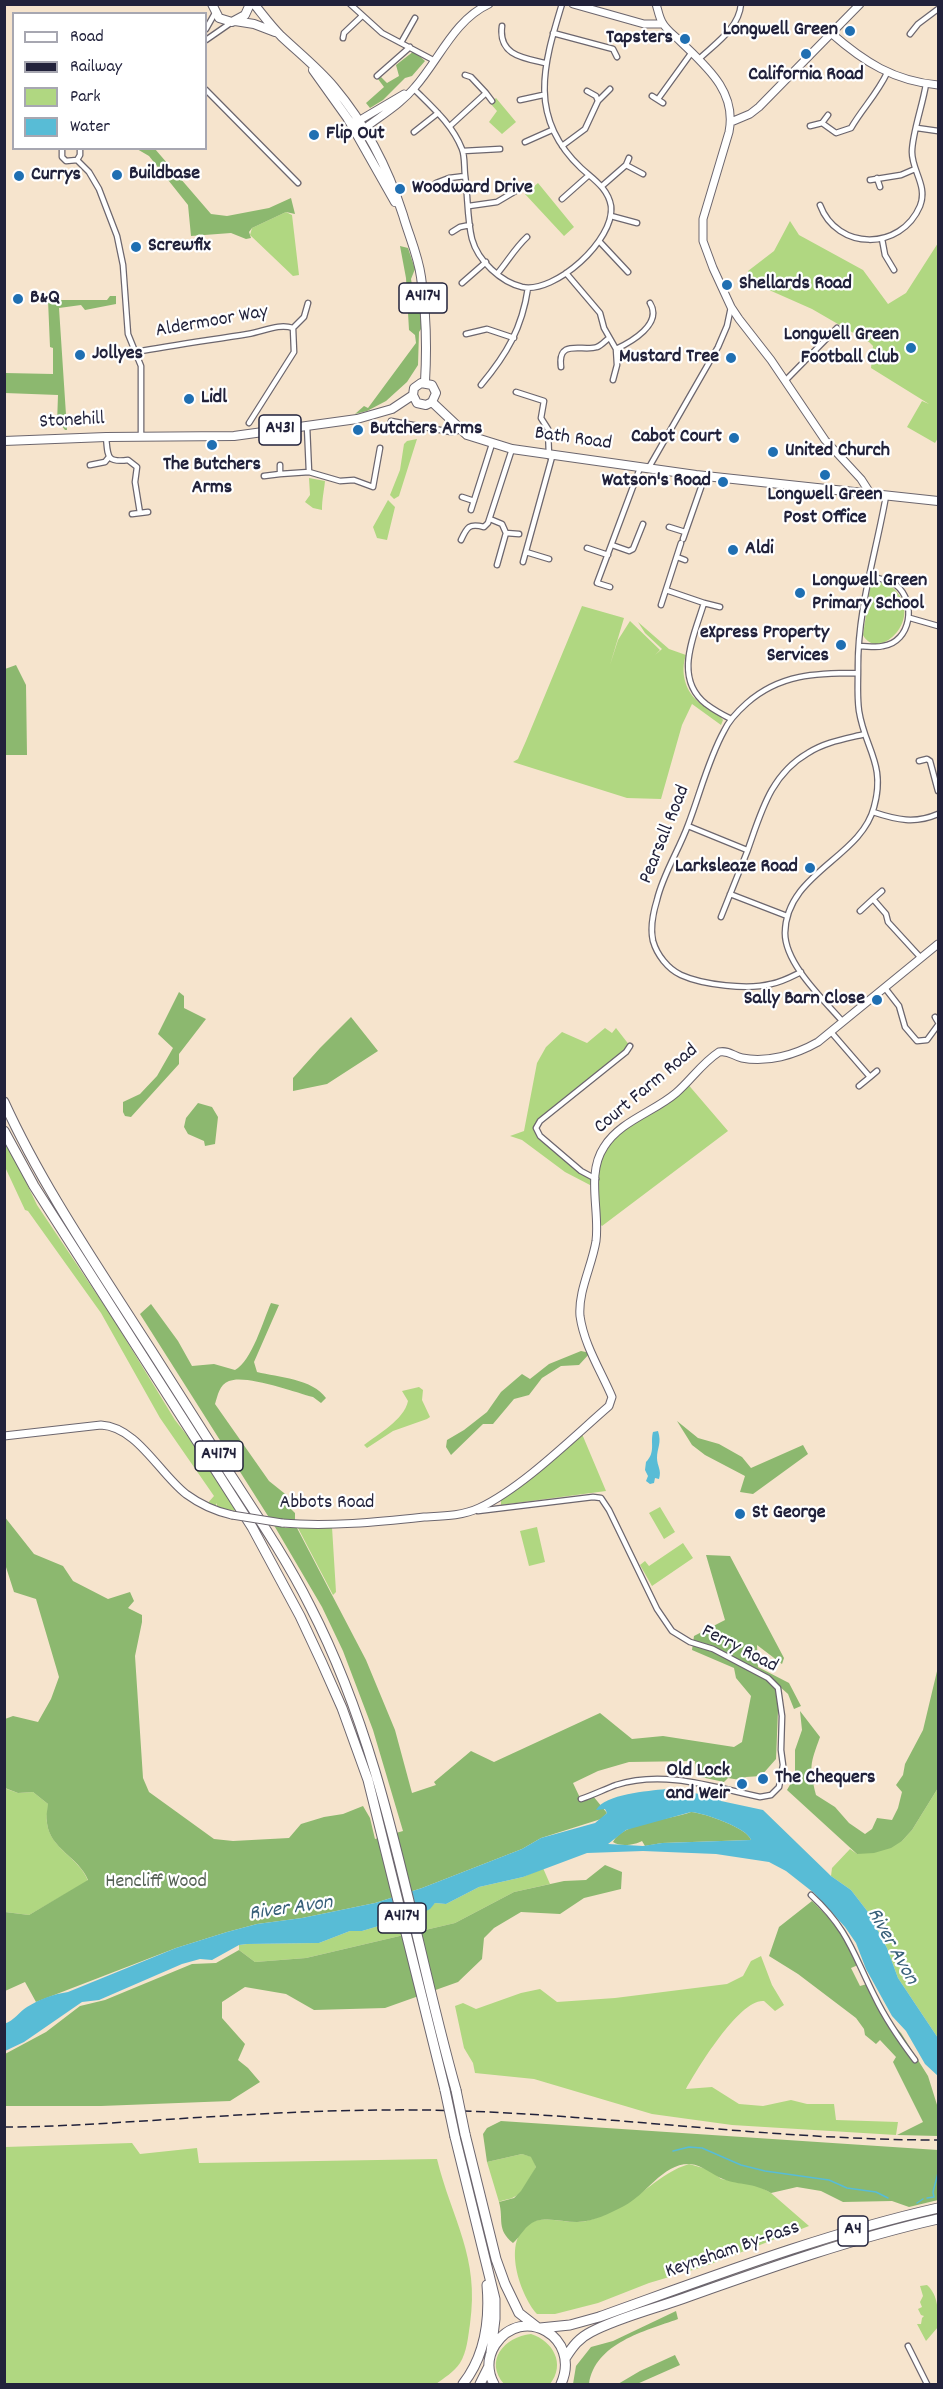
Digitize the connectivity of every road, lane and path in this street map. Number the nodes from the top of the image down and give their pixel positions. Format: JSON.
{"nodes":[{"id":1,"x":252,"y":4,"type":"edge"},
{"id":2,"x":489,"y":4,"type":"edge"},
{"id":3,"x":562,"y":4,"type":"edge"},
{"id":4,"x":573,"y":4,"type":"edge"},
{"id":5,"x":656,"y":4,"type":"edge"},
{"id":6,"x":741,"y":4,"type":"edge"},
{"id":7,"x":860,"y":4,"type":"edge"},
{"id":8,"x":352,"y":5,"type":"edge"},
{"id":9,"x":212,"y":8,"type":"edge"},
{"id":10,"x":939,"y":9,"type":"edge"},
{"id":11,"x":362,"y":16,"type":"junction"},
{"id":12,"x":415,"y":18,"type":"dead end"},
{"id":13,"x":233,"y":21,"type":"junction"},
{"id":14,"x":909,"y":22,"type":"dead end"},
{"id":15,"x":662,"y":24,"type":"junction"},
{"id":16,"x":207,"y":26,"type":"edge"},
{"id":17,"x":502,"y":26,"type":"dead end"},
{"id":18,"x":916,"y":28,"type":"junction"},
{"id":19,"x":553,"y":33,"type":"junction"},
{"id":20,"x":831,"y":33,"type":"junction"},
{"id":21,"x":279,"y":34,"type":"junction"},
{"id":22,"x":910,"y":34,"type":"dead end"},
{"id":23,"x":342,"y":38,"type":"dead end"},
{"id":24,"x":207,"y":39,"type":"edge"},
{"id":25,"x":402,"y":41,"type":"junction"},
{"id":26,"x":410,"y":47,"type":"junction"},
{"id":27,"x":299,"y":52,"type":"junction"},
{"id":28,"x":692,"y":52,"type":"junction"},
{"id":29,"x":617,"y":57,"type":"dead end"},
{"id":30,"x":699,"y":59,"type":"junction"},
{"id":31,"x":435,"y":61,"type":"junction"},
{"id":32,"x":545,"y":63,"type":"junction"},
{"id":33,"x":887,"y":73,"type":"junction"},
{"id":34,"x":465,"y":75,"type":"dead end"},
{"id":35,"x":377,"y":76,"type":"dead end"},
{"id":36,"x":926,"y":84,"type":"junction"},
{"id":37,"x":939,"y":85,"type":"edge"},
{"id":38,"x":414,"y":89,"type":"junction"},
{"id":39,"x":526,"y":89,"type":"dead end"},
{"id":40,"x":610,"y":89,"type":"dead end"},
{"id":41,"x":207,"y":91,"type":"edge"},
{"id":42,"x":587,"y":91,"type":"dead end"},
{"id":43,"x":486,"y":93,"type":"junction"},
{"id":44,"x":543,"y":95,"type":"junction"},
{"id":45,"x":652,"y":96,"type":"dead end"},
{"id":46,"x":526,"y":97,"type":"junction"},
{"id":47,"x":658,"y":99,"type":"junction"},
{"id":48,"x":520,"y":100,"type":"dead end"},
{"id":49,"x":492,"y":101,"type":"dead end"},
{"id":50,"x":598,"y":101,"type":"junction"},
{"id":51,"x":663,"y":103,"type":"dead end"},
{"id":52,"x":438,"y":113,"type":"junction"},
{"id":53,"x":828,"y":115,"type":"dead end"},
{"id":54,"x":348,"y":120,"type":"junction"},
{"id":55,"x":731,"y":122,"type":"junction"},
{"id":56,"x":822,"y":123,"type":"junction"},
{"id":57,"x":362,"y":125,"type":"junction"},
{"id":58,"x":450,"y":126,"type":"junction"},
{"id":59,"x":810,"y":126,"type":"dead end"},
{"id":60,"x":917,"y":128,"type":"junction"},
{"id":61,"x":552,"y":130,"type":"junction"},
{"id":62,"x":939,"y":131,"type":"edge"},
{"id":63,"x":414,"y":132,"type":"dead end"},
{"id":64,"x":525,"y":142,"type":"dead end"},
{"id":65,"x":562,"y":146,"type":"junction"},
{"id":66,"x":500,"y":149,"type":"dead end"},
{"id":67,"x":62,"y":150,"type":"edge"},
{"id":68,"x":80,"y":150,"type":"edge"},
{"id":69,"x":463,"y":151,"type":"junction"},
{"id":70,"x":629,"y":158,"type":"dead end"},
{"id":71,"x":77,"y":160,"type":"junction"},
{"id":72,"x":626,"y":165,"type":"junction"},
{"id":73,"x":915,"y":170,"type":"junction"},
{"id":74,"x":643,"y":174,"type":"dead end"},
{"id":75,"x":589,"y":175,"type":"junction"},
{"id":76,"x":465,"y":176,"type":"junction"},
{"id":77,"x":877,"y":178,"type":"junction"},
{"id":78,"x":381,"y":179,"type":"junction"},
{"id":79,"x":870,"y":180,"type":"dead end"},
{"id":80,"x":297,"y":183,"type":"dead end"},
{"id":81,"x":436,"y":183,"type":"dead end"},
{"id":82,"x":602,"y":186,"type":"junction"},
{"id":83,"x":880,"y":187,"type":"dead end"},
{"id":84,"x":519,"y":189,"type":"dead end"},
{"id":85,"x":562,"y":198,"type":"dead end"},
{"id":86,"x":820,"y":205,"type":"dead end"},
{"id":87,"x":469,"y":206,"type":"junction"},
{"id":88,"x":403,"y":216,"type":"junction"},
{"id":89,"x":611,"y":216,"type":"junction"},
{"id":90,"x":637,"y":223,"type":"dead end"},
{"id":91,"x":470,"y":225,"type":"junction"},
{"id":92,"x":452,"y":232,"type":"dead end"},
{"id":93,"x":527,"y":237,"type":"dead end"},
{"id":94,"x":882,"y":239,"type":"junction"},
{"id":95,"x":599,"y":241,"type":"junction"},
{"id":96,"x":897,"y":258,"type":"dead end"},
{"id":97,"x":486,"y":262,"type":"junction"},
{"id":98,"x":890,"y":263,"type":"junction"},
{"id":99,"x":894,"y":270,"type":"dead end"},
{"id":100,"x":628,"y":272,"type":"dead end"},
{"id":101,"x":566,"y":273,"type":"junction"},
{"id":102,"x":497,"y":274,"type":"junction"},
{"id":103,"x":462,"y":284,"type":"dead end"},
{"id":104,"x":528,"y":288,"type":"junction"},
{"id":105,"x":308,"y":303,"type":"dead end"},
{"id":106,"x":650,"y":303,"type":"dead end"},
{"id":107,"x":731,"y":307,"type":"junction"},
{"id":108,"x":293,"y":328,"type":"junction"},
{"id":109,"x":837,"y":328,"type":"dead end"},
{"id":110,"x":466,"y":334,"type":"dead end"},
{"id":111,"x":514,"y":338,"type":"junction"},
{"id":112,"x":609,"y":338,"type":"junction"},
{"id":113,"x":616,"y":349,"type":"junction"},
{"id":114,"x":136,"y":352,"type":"junction"},
{"id":115,"x":561,"y":367,"type":"dead end"},
{"id":116,"x":613,"y":380,"type":"dead end"},
{"id":117,"x":785,"y":381,"type":"junction"},
{"id":118,"x":425,"y":382,"type":"junction"},
{"id":119,"x":481,"y":385,"type":"dead end"},
{"id":120,"x":516,"y":392,"type":"dead end"},
{"id":121,"x":413,"y":395,"type":"junction"},
{"id":122,"x":432,"y":402,"type":"junction"},
{"id":123,"x":391,"y":421,"type":"dead end"},
{"id":124,"x":249,"y":423,"type":"dead end"},
{"id":125,"x":307,"y":426,"type":"junction"},
{"id":126,"x":462,"y":430,"type":"junction"},
{"id":127,"x":141,"y":436,"type":"junction"},
{"id":128,"x":106,"y":437,"type":"junction"},
{"id":129,"x":4,"y":441,"type":"edge"},
{"id":130,"x":492,"y":444,"type":"junction"},
{"id":131,"x":380,"y":448,"type":"dead end"},
{"id":132,"x":512,"y":449,"type":"junction"},
{"id":133,"x":550,"y":456,"type":"junction"},
{"id":134,"x":109,"y":457,"type":"junction"},
{"id":135,"x":90,"y":465,"type":"dead end"},
{"id":136,"x":280,"y":465,"type":"dead end"},
{"id":137,"x":644,"y":468,"type":"junction"},
{"id":138,"x":309,"y":472,"type":"junction"},
{"id":139,"x":280,"y":474,"type":"junction"},
{"id":140,"x":856,"y":474,"type":"junction"},
{"id":141,"x":264,"y":476,"type":"dead end"},
{"id":142,"x":705,"y":476,"type":"junction"},
{"id":143,"x":855,"y":492,"type":"junction"},
{"id":144,"x":870,"y":493,"type":"junction"},
{"id":145,"x":886,"y":496,"type":"junction"},
{"id":146,"x":462,"y":497,"type":"dead end"},
{"id":147,"x":474,"y":501,"type":"junction"},
{"id":148,"x":939,"y":501,"type":"edge"},
{"id":149,"x":471,"y":510,"type":"dead end"},
{"id":150,"x":148,"y":512,"type":"dead end"},
{"id":151,"x":140,"y":513,"type":"junction"},
{"id":152,"x":132,"y":514,"type":"dead end"},
{"id":153,"x":490,"y":519,"type":"junction"},
{"id":154,"x":643,"y":524,"type":"dead end"},
{"id":155,"x":669,"y":527,"type":"dead end"},
{"id":156,"x":686,"y":532,"type":"junction"},
{"id":157,"x":506,"y":533,"type":"junction"},
{"id":158,"x":519,"y":534,"type":"dead end"},
{"id":159,"x":461,"y":540,"type":"dead end"},
{"id":160,"x":612,"y":545,"type":"junction"},
{"id":161,"x":587,"y":548,"type":"dead end"},
{"id":162,"x":526,"y":552,"type":"junction"},
{"id":163,"x":608,"y":555,"type":"junction"},
{"id":164,"x":676,"y":557,"type":"junction"},
{"id":165,"x":549,"y":559,"type":"dead end"},
{"id":166,"x":685,"y":560,"type":"dead end"},
{"id":167,"x":523,"y":562,"type":"dead end"},
{"id":168,"x":497,"y":565,"type":"dead end"},
{"id":169,"x":869,"y":576,"type":"junction"},
{"id":170,"x":610,"y":588,"type":"dead end"},
{"id":171,"x":666,"y":590,"type":"junction"},
{"id":172,"x":704,"y":603,"type":"junction"},
{"id":173,"x":661,"y":605,"type":"dead end"},
{"id":174,"x":720,"y":607,"type":"dead end"},
{"id":175,"x":909,"y":618,"type":"junction"},
{"id":176,"x":939,"y":626,"type":"edge"},
{"id":177,"x":859,"y":646,"type":"junction"},
{"id":178,"x":858,"y":673,"type":"junction"},
{"id":179,"x":731,"y":719,"type":"junction"},
{"id":180,"x":865,"y":734,"type":"junction"},
{"id":181,"x":919,"y":761,"type":"dead end"},
{"id":182,"x":939,"y":791,"type":"edge"},
{"id":183,"x":873,"y":812,"type":"junction"},
{"id":184,"x":939,"y":814,"type":"edge"},
{"id":185,"x":688,"y":826,"type":"junction"},
{"id":186,"x":747,"y":850,"type":"junction"},
{"id":187,"x":882,"y":891,"type":"dead end"},
{"id":188,"x":730,"y":894,"type":"junction"},
{"id":189,"x":873,"y":899,"type":"junction"},
{"id":190,"x":860,"y":911,"type":"dead end"},
{"id":191,"x":721,"y":916,"type":"dead end"},
{"id":192,"x":787,"y":916,"type":"junction"},
{"id":193,"x":939,"y":944,"type":"edge"},
{"id":194,"x":921,"y":958,"type":"junction"},
{"id":195,"x":801,"y":972,"type":"junction"},
{"id":196,"x":885,"y":988,"type":"junction"},
{"id":197,"x":937,"y":1022,"type":"edge"},
{"id":198,"x":843,"y":1023,"type":"junction"},
{"id":199,"x":831,"y":1032,"type":"junction"},
{"id":200,"x":630,"y":1046,"type":"dead end"},
{"id":201,"x":877,"y":1071,"type":"dead end"},
{"id":202,"x":870,"y":1077,"type":"junction"},
{"id":203,"x":859,"y":1086,"type":"dead end"},
{"id":204,"x":4,"y":1102,"type":"edge"},
{"id":205,"x":4,"y":1131,"type":"edge"},
{"id":206,"x":596,"y":1179,"type":"junction"},
{"id":207,"x":4,"y":1436,"type":"edge"},
{"id":208,"x":498,"y":1497,"type":"junction"},
{"id":209,"x":500,"y":1508,"type":"junction"},
{"id":210,"x":467,"y":1512,"type":"junction"},
{"id":211,"x":582,"y":1799,"type":"dead end"},
{"id":212,"x":811,"y":1895,"type":"dead end"},
{"id":213,"x":915,"y":2060,"type":"dead end"},
{"id":214,"x":939,"y":2208,"type":"edge"},
{"id":215,"x":939,"y":2219,"type":"edge"},
{"id":216,"x":479,"y":2232,"type":"junction"},
{"id":217,"x":539,"y":2328,"type":"junction"},
{"id":218,"x":908,"y":2346,"type":"dead end"},
{"id":219,"x":491,"y":2352,"type":"junction"},
{"id":220,"x":566,"y":2357,"type":"junction"},
{"id":221,"x":488,"y":2367,"type":"junction"},
{"id":222,"x":463,"y":2385,"type":"edge"},
{"id":223,"x":480,"y":2385,"type":"edge"},
{"id":224,"x":494,"y":2385,"type":"edge"},
{"id":225,"x":563,"y":2385,"type":"edge"},
{"id":226,"x":927,"y":2385,"type":"edge"}],
"edges":[{"from":1,"to":13,"type":"main road","number":"A4174"},
{"from":1,"to":21,"type":"main road","number":"A4174"},
{"from":2,"to":31,"type":"street"},
{"from":3,"to":19,"type":"street"},
{"from":4,"to":15,"type":"street"},
{"from":5,"to":15,"type":"street"},
{"from":6,"to":30,"type":"street"},
{"from":7,"to":20,"type":"street"},
{"from":8,"to":11,"type":"street"},
{"from":9,"to":13,"type":"main road","number":"A4174"},
{"from":9,"to":16,"type":"street"},
{"from":10,"to":18,"type":"street"},
{"from":11,"to":23,"type":"street"},
{"from":11,"to":25,"type":"street"},
{"from":12,"to":25,"type":"street"},
{"from":13,"to":21,"type":"main road","number":"A4174"},
{"from":13,"to":24,"type":"street"},
{"from":14,"to":18,"type":"street"},
{"from":15,"to":28,"type":"street"},
{"from":17,"to":32,"type":"street"},
{"from":18,"to":22,"type":"street"},
{"from":19,"to":29,"type":"street"},
{"from":19,"to":32,"type":"street"},
{"from":20,"to":33,"type":"street"},
{"from":20,"to":55,"type":"street"},
{"from":21,"to":27,"type":"main road","number":"A4174"},
{"from":25,"to":26,"type":"street"},
{"from":26,"to":31,"type":"street"},
{"from":26,"to":35,"type":"street"},
{"from":27,"to":54,"type":"main road","number":"A4174"},
{"from":27,"to":57,"type":"main road","number":"A4174"},
{"from":28,"to":30,"type":"street"},
{"from":28,"to":47,"type":"street"},
{"from":30,"to":55,"type":"street"},
{"from":31,"to":38,"type":"street"},
{"from":32,"to":44,"type":"street"},
{"from":33,"to":36,"type":"street"},
{"from":33,"to":56,"type":"street"},
{"from":34,"to":43,"type":"street"},
{"from":36,"to":37,"type":"street"},
{"from":36,"to":60,"type":"street"},
{"from":38,"to":52,"type":"street"},
{"from":38,"to":57,"type":"street"},
{"from":39,"to":46,"type":"street"},
{"from":40,"to":50,"type":"street"},
{"from":41,"to":80,"type":"street"},
{"from":42,"to":50,"type":"street"},
{"from":43,"to":49,"type":"street"},
{"from":43,"to":58,"type":"street"},
{"from":44,"to":46,"type":"street"},
{"from":44,"to":61,"type":"street"},
{"from":45,"to":47,"type":"street"},
{"from":46,"to":48,"type":"street"},
{"from":47,"to":51,"type":"street"},
{"from":50,"to":65,"type":"street"},
{"from":52,"to":58,"type":"street"},
{"from":52,"to":63,"type":"street"},
{"from":53,"to":56,"type":"street"},
{"from":54,"to":57,"type":"street"},
{"from":54,"to":78,"type":"main road","number":"A4174"},
{"from":55,"to":107,"type":"street"},
{"from":56,"to":59,"type":"street"},
{"from":57,"to":78,"type":"main road","number":"A4174"},
{"from":57,"to":88,"type":"main road","number":"A4174"},
{"from":58,"to":69,"type":"street"},
{"from":60,"to":62,"type":"street"},
{"from":60,"to":73,"type":"street"},
{"from":61,"to":64,"type":"street"},
{"from":61,"to":65,"type":"street"},
{"from":65,"to":75,"type":"street"},
{"from":66,"to":69,"type":"street"},
{"from":67,"to":71,"type":"street","name":"Aldermoor Way"},
{"from":68,"to":71,"type":"street"},
{"from":69,"to":76,"type":"street"},
{"from":70,"to":72,"type":"street"},
{"from":71,"to":114,"type":"street","name":"Aldermoor Way"},
{"from":72,"to":74,"type":"street"},
{"from":72,"to":82,"type":"street"},
{"from":73,"to":77,"type":"street"},
{"from":73,"to":94,"type":"street"},
{"from":75,"to":82,"type":"street"},
{"from":75,"to":85,"type":"street"},
{"from":76,"to":81,"type":"street"},
{"from":76,"to":87,"type":"street"},
{"from":77,"to":79,"type":"street"},
{"from":77,"to":83,"type":"street"},
{"from":78,"to":88,"type":"main road","number":"A4174"},
{"from":82,"to":89,"type":"street"},
{"from":84,"to":87,"type":"street"},
{"from":86,"to":94,"type":"street"},
{"from":87,"to":91,"type":"street"},
{"from":88,"to":118,"type":"main road","number":"A4174"},
{"from":89,"to":90,"type":"street"},
{"from":89,"to":95,"type":"street"},
{"from":91,"to":92,"type":"street"},
{"from":91,"to":97,"type":"street"},
{"from":93,"to":102,"type":"street"},
{"from":94,"to":98,"type":"street"},
{"from":95,"to":100,"type":"street"},
{"from":95,"to":101,"type":"street"},
{"from":96,"to":98,"type":"street"},
{"from":97,"to":102,"type":"street"},
{"from":97,"to":103,"type":"street"},
{"from":98,"to":99,"type":"street"},
{"from":101,"to":104,"type":"street"},
{"from":101,"to":112,"type":"street"},
{"from":102,"to":104,"type":"street"},
{"from":104,"to":111,"type":"street"},
{"from":105,"to":108,"type":"street"},
{"from":106,"to":113,"type":"street"},
{"from":107,"to":117,"type":"street"},
{"from":107,"to":137,"type":"street"},
{"from":108,"to":114,"type":"street","name":"Aldermoor Way"},
{"from":108,"to":124,"type":"street"},
{"from":109,"to":117,"type":"street"},
{"from":110,"to":111,"type":"street"},
{"from":111,"to":119,"type":"street"},
{"from":112,"to":113,"type":"street"},
{"from":112,"to":115,"type":"street"},
{"from":113,"to":116,"type":"street"},
{"from":114,"to":127,"type":"street","name":"Aldermoor Way"},
{"from":117,"to":140,"type":"street"},
{"from":118,"to":121,"type":"main road","number":"A431"},
{"from":118,"to":122,"type":"main road"},
{"from":120,"to":133,"type":"street"},
{"from":121,"to":122,"type":"main road"},
{"from":121,"to":125,"type":"main road","number":"A431"},
{"from":122,"to":126,"type":"main road","name":"Bath Road"},
{"from":123,"to":126,"type":"street"},
{"from":125,"to":127,"type":"main road","number":"A431"},
{"from":125,"to":138,"type":"street"},
{"from":126,"to":130,"type":"main road","name":"Bath Road"},
{"from":127,"to":128,"type":"main road","name":"Stonehill","number":"A431"},
{"from":128,"to":129,"type":"main road","name":"Stonehill","number":"A431"},
{"from":128,"to":134,"type":"street"},
{"from":130,"to":132,"type":"main road","name":"Bath Road"},
{"from":130,"to":147,"type":"street"},
{"from":131,"to":138,"type":"street"},
{"from":132,"to":133,"type":"main road","name":"Bath Road"},
{"from":132,"to":153,"type":"street"},
{"from":133,"to":137,"type":"main road","name":"Bath Road"},
{"from":133,"to":162,"type":"street"},
{"from":134,"to":135,"type":"street"},
{"from":134,"to":151,"type":"street"},
{"from":136,"to":139,"type":"street"},
{"from":137,"to":142,"type":"main road","name":"Bath Road"},
{"from":137,"to":160,"type":"street"},
{"from":138,"to":139,"type":"street"},
{"from":139,"to":141,"type":"street"},
{"from":140,"to":143,"type":"street"},
{"from":140,"to":144,"type":"street"},
{"from":142,"to":143,"type":"main road","name":"Bath Road"},
{"from":142,"to":156,"type":"street"},
{"from":143,"to":144,"type":"main road","name":"Bath Road"},
{"from":144,"to":145,"type":"main road","name":"Bath Road"},
{"from":145,"to":148,"type":"main road","name":"Bath Road"},
{"from":145,"to":169,"type":"street"},
{"from":146,"to":147,"type":"street"},
{"from":147,"to":149,"type":"street"},
{"from":150,"to":151,"type":"street"},
{"from":151,"to":152,"type":"street"},
{"from":153,"to":157,"type":"street"},
{"from":153,"to":159,"type":"street"},
{"from":154,"to":160,"type":"street"},
{"from":155,"to":156,"type":"street"},
{"from":156,"to":164,"type":"street"},
{"from":157,"to":158,"type":"street"},
{"from":157,"to":168,"type":"street"},
{"from":160,"to":163,"type":"street"},
{"from":161,"to":163,"type":"street"},
{"from":162,"to":165,"type":"street"},
{"from":162,"to":167,"type":"street"},
{"from":163,"to":170,"type":"street"},
{"from":164,"to":166,"type":"street"},
{"from":164,"to":171,"type":"street"},
{"from":169,"to":175,"type":"street"},
{"from":169,"to":177,"type":"street"},
{"from":171,"to":172,"type":"street"},
{"from":171,"to":173,"type":"street"},
{"from":172,"to":174,"type":"street"},
{"from":172,"to":179,"type":"street"},
{"from":175,"to":176,"type":"street"},
{"from":175,"to":177,"type":"street"},
{"from":177,"to":178,"type":"street"},
{"from":178,"to":179,"type":"street","name":"Pearsall Road"},
{"from":178,"to":180,"type":"street"},
{"from":179,"to":185,"type":"street","name":"Pearsall Road"},
{"from":180,"to":183,"type":"street"},
{"from":180,"to":186,"type":"street"},
{"from":181,"to":182,"type":"street"},
{"from":183,"to":184,"type":"street"},
{"from":183,"to":192,"type":"street"},
{"from":185,"to":186,"type":"street"},
{"from":185,"to":195,"type":"street","name":"Pearsall Road"},
{"from":186,"to":188,"type":"street"},
{"from":187,"to":189,"type":"street"},
{"from":188,"to":191,"type":"street"},
{"from":188,"to":192,"type":"street"},
{"from":189,"to":190,"type":"street"},
{"from":189,"to":194,"type":"street"},
{"from":192,"to":195,"type":"street"},
{"from":193,"to":194,"type":"street","name":"Court Farm Road"},
{"from":194,"to":196,"type":"street","name":"Court Farm Road"},
{"from":195,"to":198,"type":"street"},
{"from":196,"to":197,"type":"street"},
{"from":196,"to":198,"type":"street","name":"Court Farm Road"},
{"from":198,"to":199,"type":"street","name":"Court Farm Road"},
{"from":199,"to":202,"type":"street"},
{"from":199,"to":206,"type":"street","name":"Court Farm Road"},
{"from":200,"to":206,"type":"street"},
{"from":201,"to":202,"type":"street"},
{"from":202,"to":203,"type":"street"},
{"from":204,"to":217,"type":"highway","number":"A4174","bridge":true},
{"from":205,"to":216,"type":"highway","number":"A4174","bridge":true},
{"from":206,"to":208,"type":"street","name":"Court Farm Road"},
{"from":207,"to":210,"type":"street","name":"Abbots Road","bridge":true},
{"from":208,"to":209,"type":"street"},
{"from":208,"to":210,"type":"street","name":"Court Farm Road"},
{"from":209,"to":210,"type":"street","name":"Ferry Road"},
{"from":209,"to":211,"type":"street","name":"Ferry Road"},
{"from":212,"to":213,"type":"street"},
{"from":214,"to":217,"type":"highway","name":"Keynsham By-Pass","number":"A4"},
{"from":215,"to":220,"type":"highway","name":"Keynsham By-Pass","number":"A4"},
{"from":216,"to":219,"type":"highway","number":"A4174"},
{"from":216,"to":222,"type":"highway"},
{"from":217,"to":219,"type":"highway","name":"Keynsham By-Pass"},
{"from":217,"to":220,"type":"highway"},
{"from":218,"to":226,"type":"street"},
{"from":219,"to":221,"type":"highway"},
{"from":220,"to":225,"type":"highway"},
{"from":221,"to":223,"type":"highway"},
{"from":221,"to":224,"type":"highway"}]}
